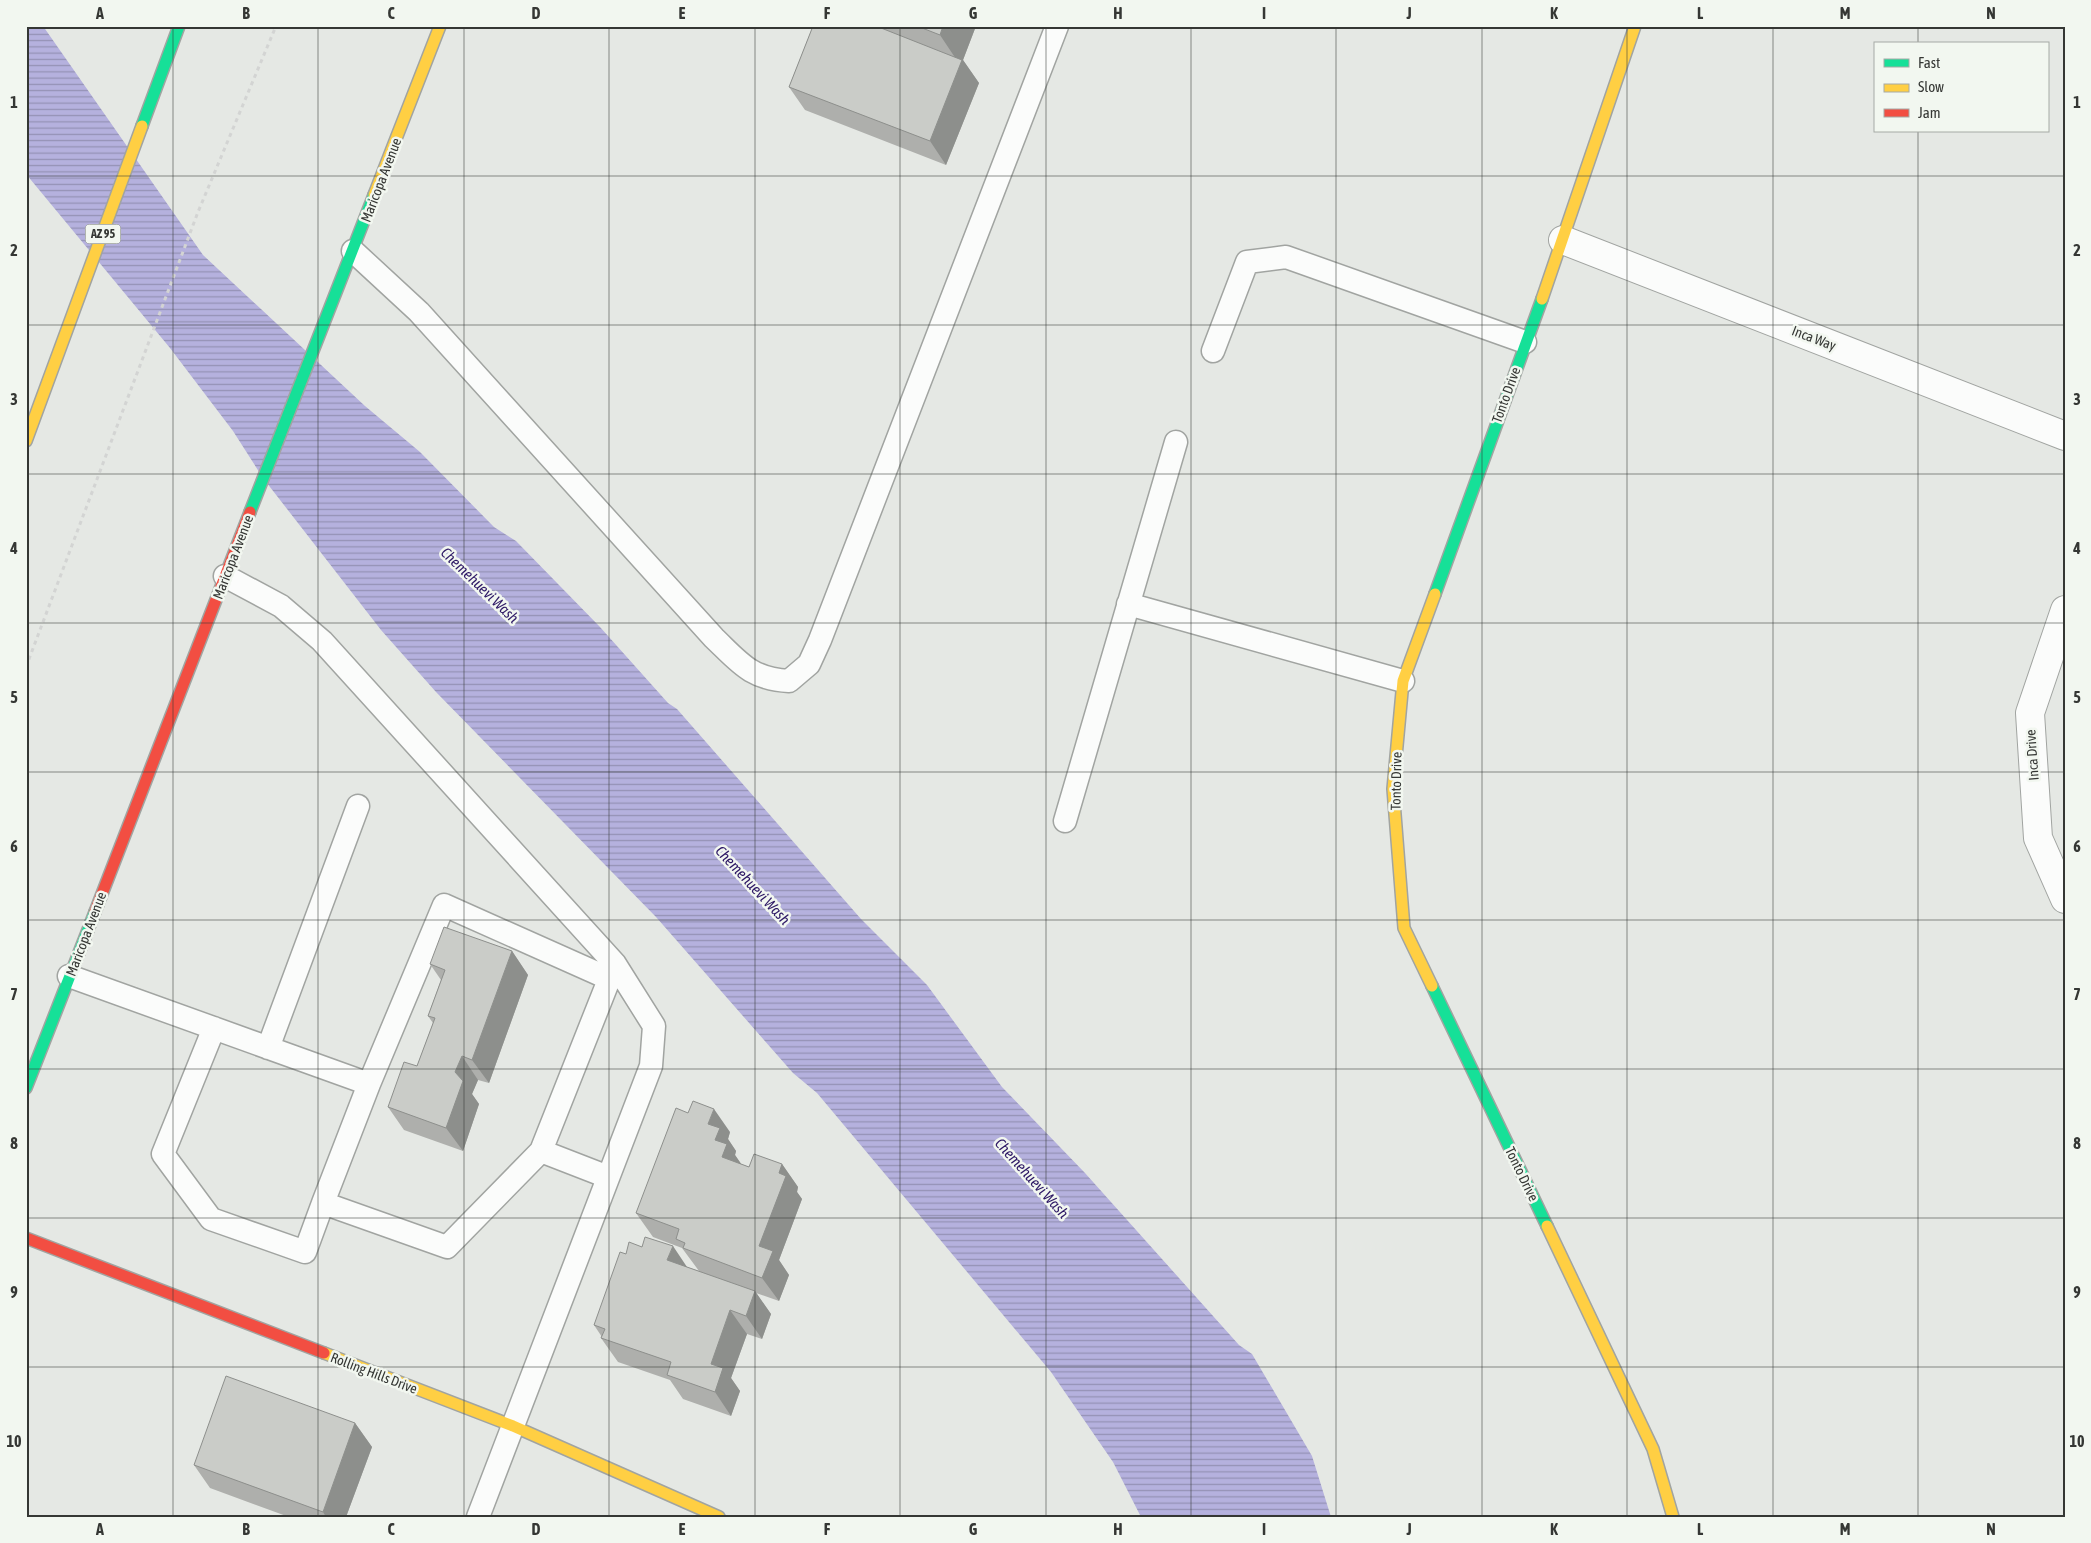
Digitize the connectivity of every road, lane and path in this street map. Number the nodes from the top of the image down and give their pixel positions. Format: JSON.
{"nodes":[{"id":1,"x":179,"y":26,"type":"edge"},
{"id":2,"x":276,"y":26,"type":"edge"},
{"id":3,"x":440,"y":26,"type":"edge"},
{"id":4,"x":1057,"y":26,"type":"edge"},
{"id":5,"x":1635,"y":26,"type":"edge"},
{"id":6,"x":1563,"y":240,"type":"junction"},
{"id":7,"x":353,"y":251,"type":"junction"},
{"id":8,"x":1525,"y":342,"type":"junction"},
{"id":9,"x":1214,"y":351,"type":"dead end"},
{"id":10,"x":2065,"y":436,"type":"edge"},
{"id":11,"x":26,"y":441,"type":"edge"},
{"id":12,"x":1176,"y":442,"type":"dead end"},
{"id":13,"x":225,"y":576,"type":"junction"},
{"id":14,"x":1128,"y":604,"type":"junction"},
{"id":15,"x":2065,"y":610,"type":"edge"},
{"id":16,"x":26,"y":667,"type":"edge"},
{"id":17,"x":1403,"y":681,"type":"junction"},
{"id":18,"x":358,"y":806,"type":"dead end"},
{"id":19,"x":1065,"y":820,"type":"dead end"},
{"id":20,"x":2065,"y":900,"type":"edge"},
{"id":21,"x":613,"y":972,"type":"junction"},
{"id":22,"x":70,"y":976,"type":"junction"},
{"id":23,"x":214,"y":1028,"type":"junction"},
{"id":24,"x":268,"y":1048,"type":"junction"},
{"id":25,"x":369,"y":1084,"type":"junction"},
{"id":26,"x":26,"y":1088,"type":"edge"},
{"id":27,"x":541,"y":1152,"type":"junction"},
{"id":28,"x":608,"y":1177,"type":"junction"},
{"id":29,"x":323,"y":1202,"type":"junction"},
{"id":30,"x":26,"y":1238,"type":"edge"},
{"id":31,"x":513,"y":1426,"type":"junction"},
{"id":32,"x":478,"y":1517,"type":"edge"},
{"id":33,"x":719,"y":1517,"type":"edge"},
{"id":34,"x":1673,"y":1517,"type":"edge"}],
"edges":[{"from":1,"to":11,"type":"main road","number":"AZ 95"},
{"from":2,"to":16,"type":"path"},
{"from":3,"to":7,"type":"main road","name":"Maricopa Avenue"},
{"from":4,"to":7,"type":"lane"},
{"from":5,"to":6,"type":"main road","name":"Tonto Drive"},
{"from":6,"to":8,"type":"main road","name":"Tonto Drive"},
{"from":6,"to":10,"type":"street","name":"Inca Way"},
{"from":7,"to":13,"type":"main road","name":"Maricopa Avenue"},
{"from":8,"to":9,"type":"lane"},
{"from":8,"to":17,"type":"main road","name":"Tonto Drive"},
{"from":12,"to":14,"type":"lane"},
{"from":13,"to":21,"type":"lane"},
{"from":13,"to":22,"type":"main road","name":"Maricopa Avenue"},
{"from":14,"to":17,"type":"lane"},
{"from":14,"to":19,"type":"lane"},
{"from":15,"to":20,"type":"street","name":"Inca Drive"},
{"from":17,"to":34,"type":"main road","name":"Tonto Drive"},
{"from":18,"to":24,"type":"lane"},
{"from":21,"to":25,"type":"lane"},
{"from":21,"to":27,"type":"lane"},
{"from":21,"to":28,"type":"lane"},
{"from":22,"to":23,"type":"lane"},
{"from":22,"to":26,"type":"main road","name":"Maricopa Avenue"},
{"from":23,"to":24,"type":"lane"},
{"from":23,"to":29,"type":"lane"},
{"from":24,"to":25,"type":"lane"},
{"from":25,"to":29,"type":"lane"},
{"from":27,"to":28,"type":"lane"},
{"from":27,"to":29,"type":"lane"},
{"from":28,"to":31,"type":"lane"},
{"from":30,"to":31,"type":"main road","name":"Rolling Hills Drive"},
{"from":31,"to":32,"type":"lane"},
{"from":31,"to":33,"type":"main road","name":"Rolling Hills Drive"}]}
